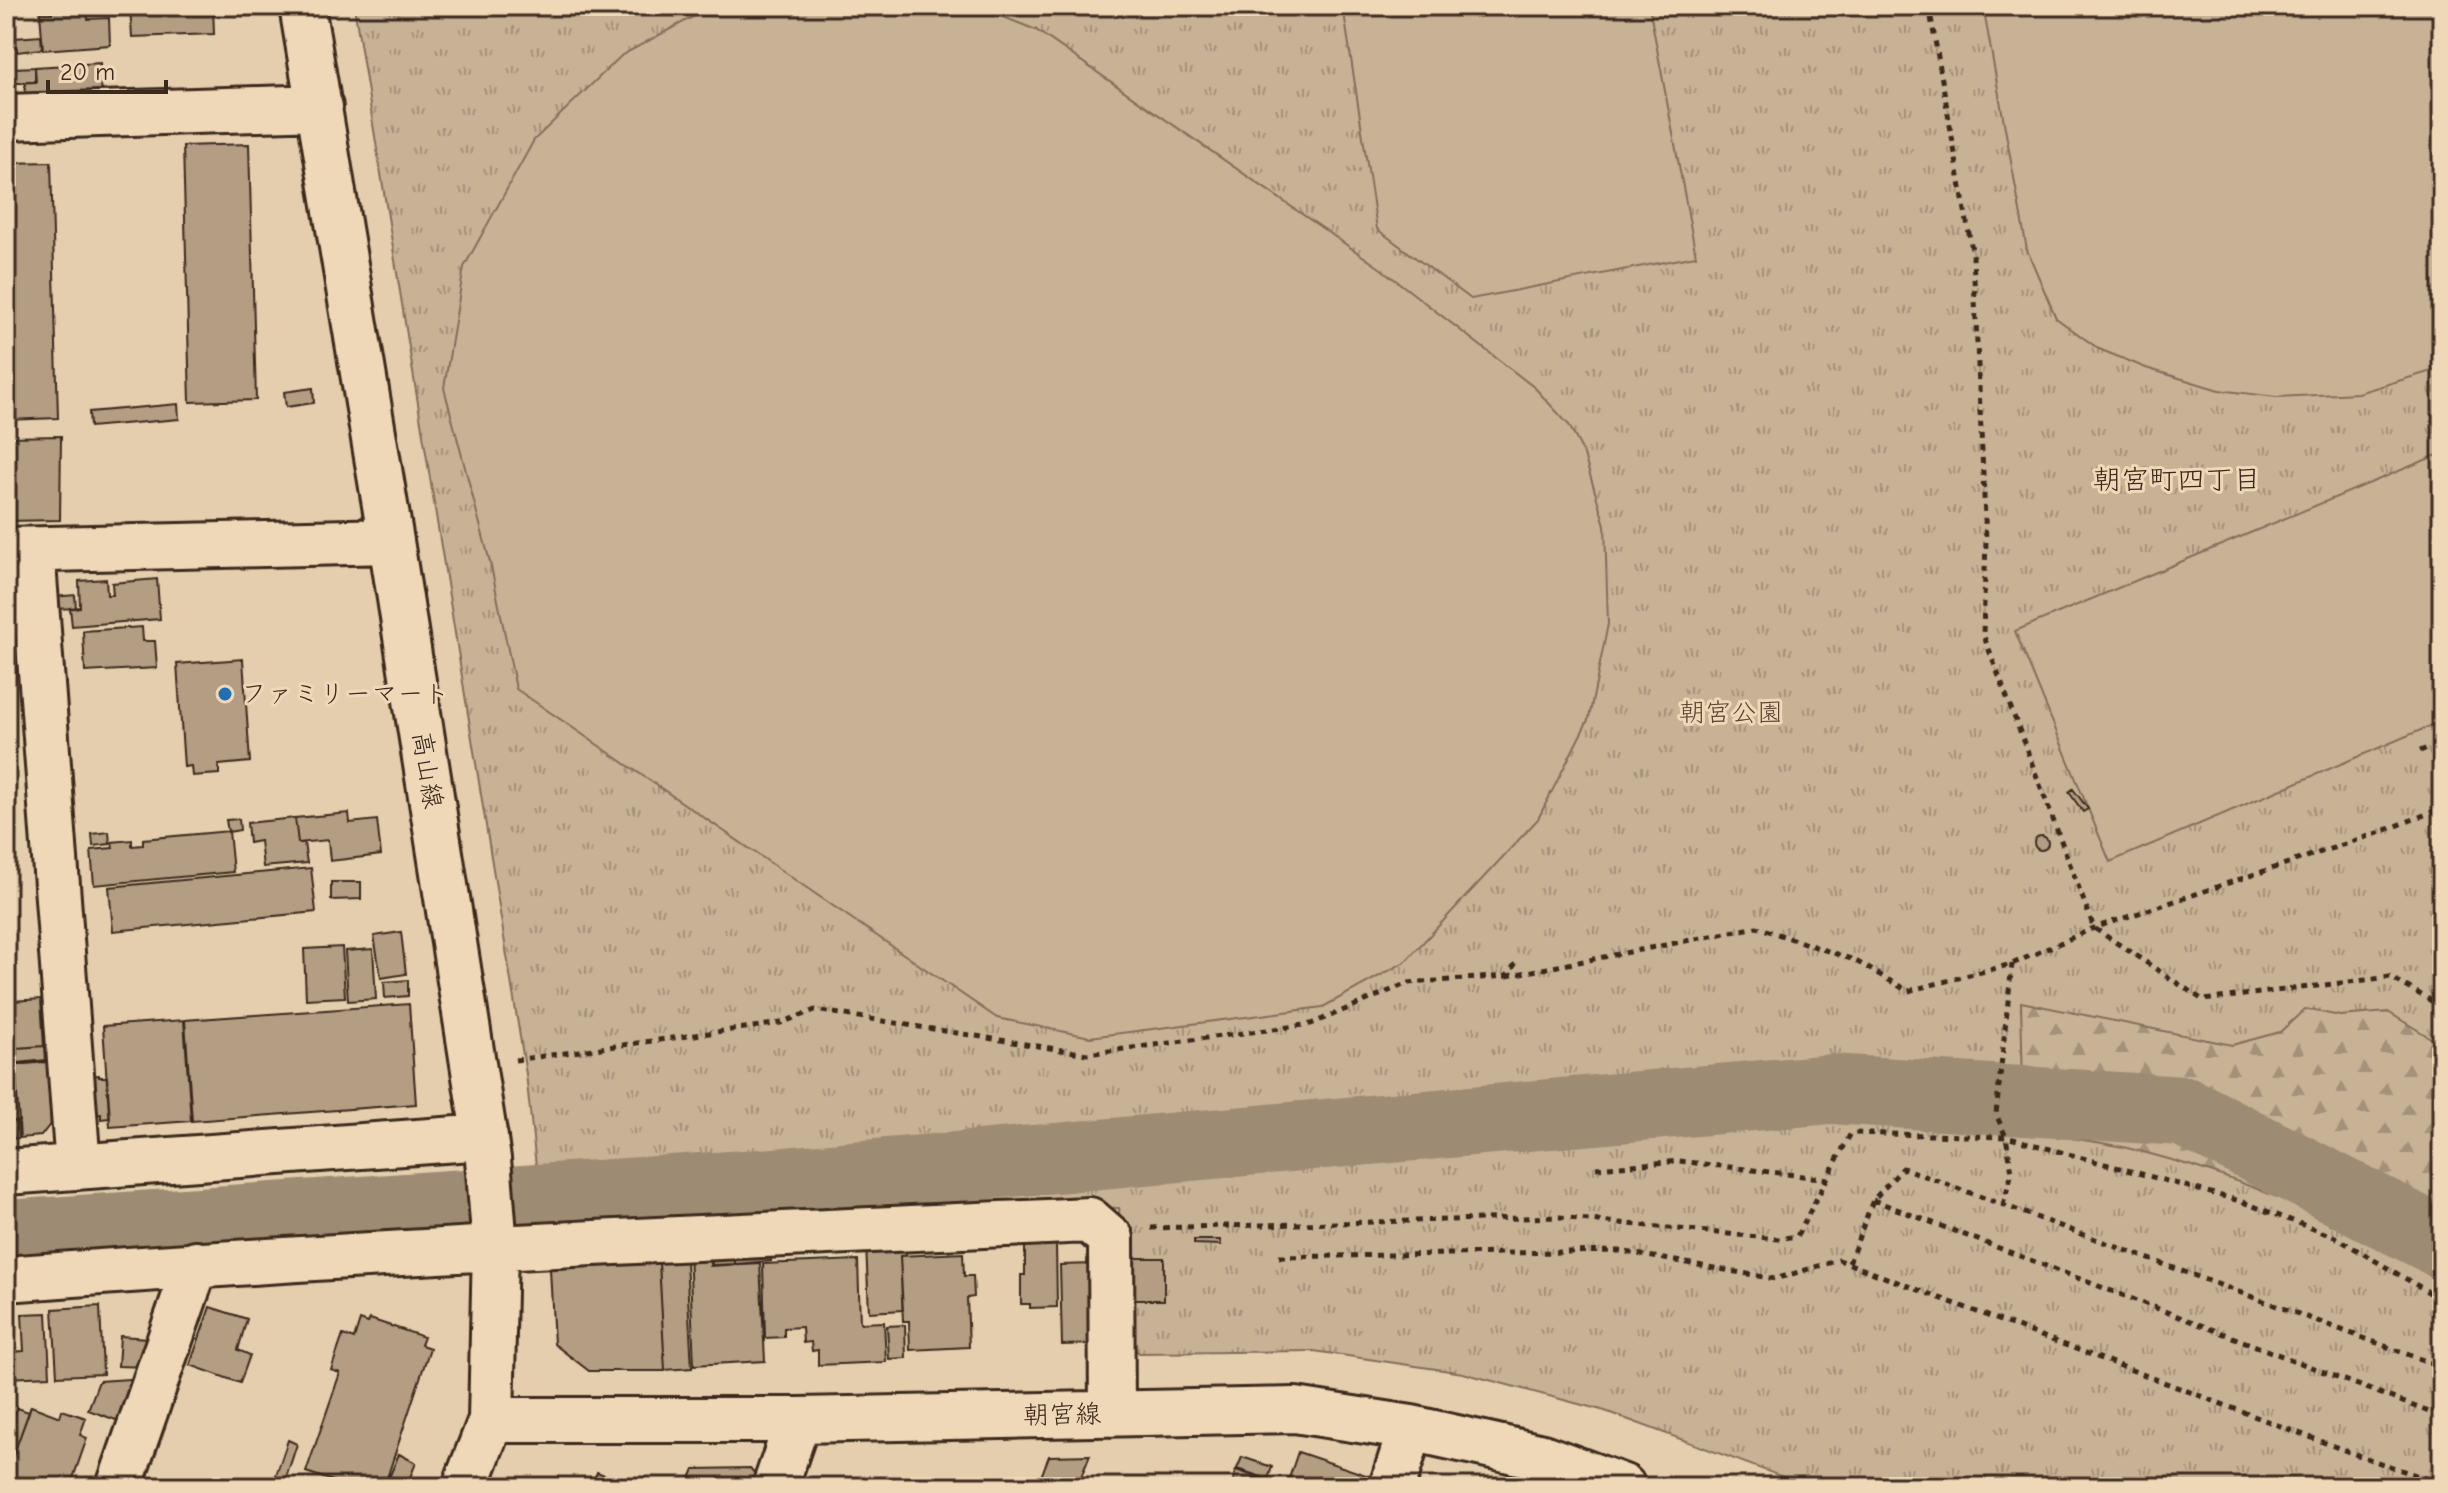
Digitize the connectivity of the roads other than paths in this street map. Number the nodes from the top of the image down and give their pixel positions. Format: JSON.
{"nodes":[{"id":1,"x":302,"y":6,"type":"edge"},
{"id":2,"x":320,"y":107,"type":"junction"},
{"id":3,"x":6,"y":117,"type":"edge"},
{"id":4,"x":391,"y":541,"type":"junction"},
{"id":5,"x":19,"y":550,"type":"edge"},
{"id":6,"x":485,"y":1137,"type":"junction"},
{"id":7,"x":78,"y":1167,"type":"junction"},
{"id":8,"x":6,"y":1172,"type":"edge"},
{"id":9,"x":493,"y":1222,"type":"junction"},
{"id":10,"x":196,"y":1264,"type":"junction"},
{"id":11,"x":6,"y":1279,"type":"edge"},
{"id":12,"x":1112,"y":1414,"type":"junction"},
{"id":13,"x":491,"y":1420,"type":"junction"},
{"id":14,"x":798,"y":1420,"type":"junction"},
{"id":15,"x":1411,"y":1428,"type":"junction"},
{"id":16,"x":119,"y":1487,"type":"edge"},
{"id":17,"x":465,"y":1487,"type":"edge"},
{"id":18,"x":775,"y":1487,"type":"edge"},
{"id":19,"x":1392,"y":1487,"type":"edge"},
{"id":20,"x":1623,"y":1487,"type":"edge"}],
"edges":[{"from":1,"to":2,"type":"street","name":"高山線"},
{"from":2,"to":3,"type":"street"},
{"from":2,"to":4,"type":"street","name":"高山線"},
{"from":4,"to":5,"type":"street"},
{"from":4,"to":6,"type":"street","name":"高山線"},
{"from":5,"to":7,"type":"street"},
{"from":6,"to":7,"type":"street"},
{"from":6,"to":9,"type":"street","name":"高山線"},
{"from":7,"to":8,"type":"street"},
{"from":9,"to":10,"type":"street"},
{"from":9,"to":12,"type":"street"},
{"from":9,"to":13,"type":"street","name":"高山線"},
{"from":10,"to":11,"type":"street"},
{"from":10,"to":16,"type":"street"},
{"from":12,"to":14,"type":"street","name":"朝宮線"},
{"from":12,"to":15,"type":"street","name":"朝宮線"},
{"from":13,"to":14,"type":"street","name":"朝宮線"},
{"from":13,"to":17,"type":"street","name":"高山線"},
{"from":14,"to":18,"type":"street"},
{"from":15,"to":19,"type":"street"},
{"from":15,"to":20,"type":"street","name":"朝宮線"}]}
